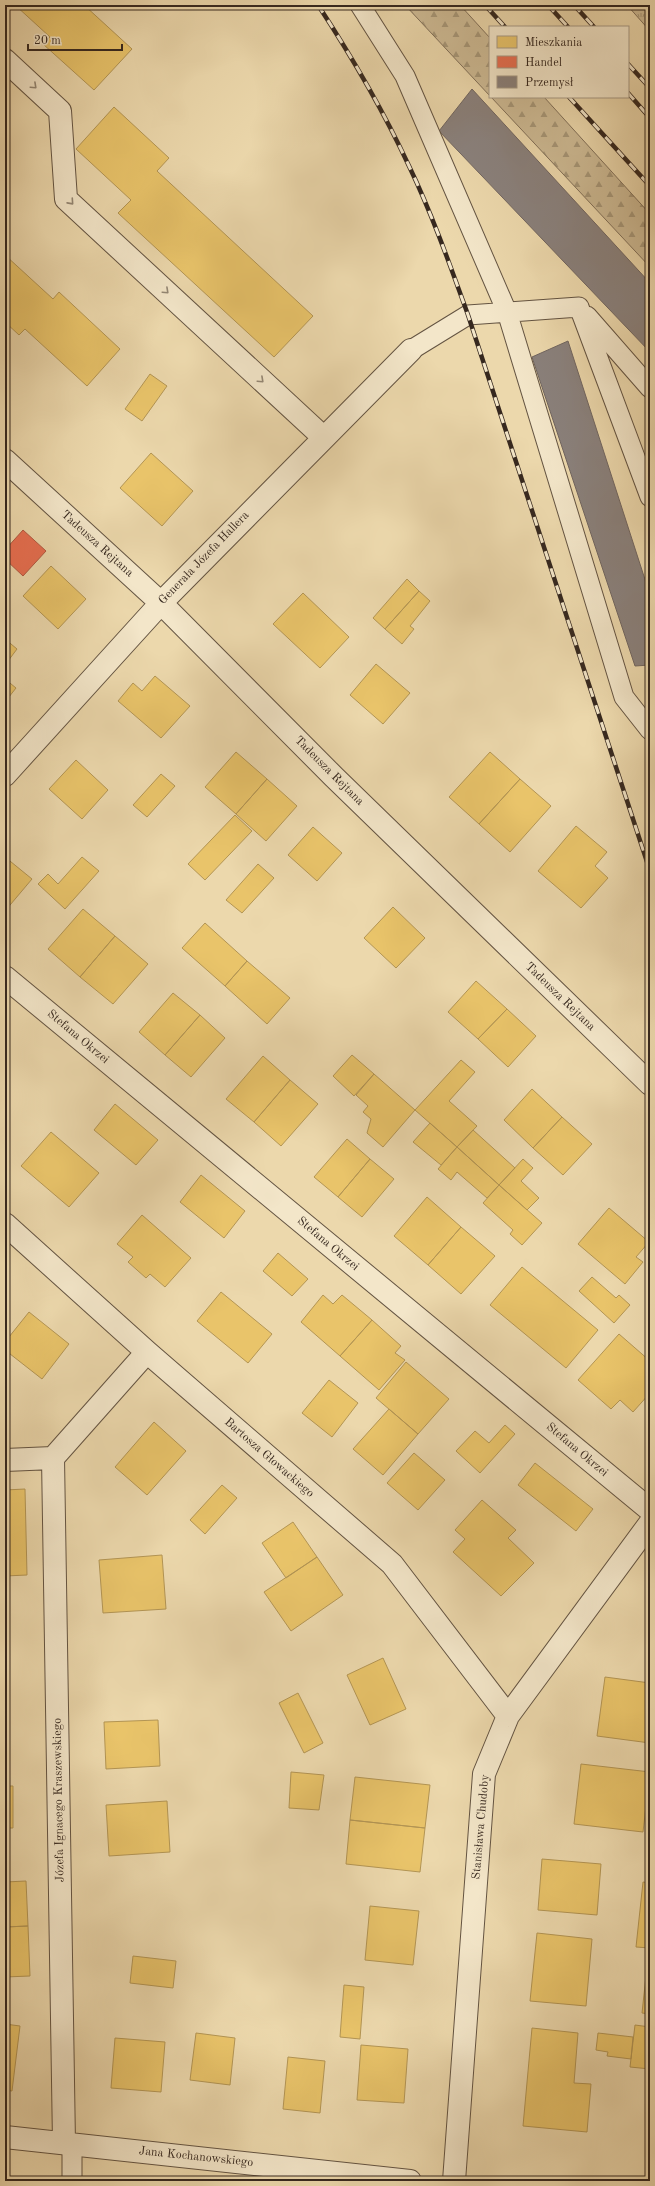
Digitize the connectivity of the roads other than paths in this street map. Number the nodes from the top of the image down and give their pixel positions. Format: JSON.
{"nodes":[{"id":1,"x":360,"y":5,"type":"edge"},
{"id":2,"x":5,"y":60,"type":"edge"},
{"id":3,"x":579,"y":307,"type":"junction"},
{"id":4,"x":507,"y":312,"type":"junction"},
{"id":5,"x":412,"y":350,"type":"joint"},
{"id":6,"x":650,"y":388,"type":"edge"},
{"id":7,"x":323,"y":437,"type":"junction"},
{"id":8,"x":5,"y":460,"type":"edge"},
{"id":9,"x":650,"y":497,"type":"edge"},
{"id":10,"x":161,"y":603,"type":"junction"},
{"id":11,"x":650,"y":730,"type":"edge"},
{"id":12,"x":5,"y":775,"type":"edge"},
{"id":13,"x":5,"y":977,"type":"edge"},
{"id":14,"x":650,"y":1084,"type":"edge"},
{"id":15,"x":5,"y":1224,"type":"edge"},
{"id":16,"x":147,"y":1352,"type":"junction"},
{"id":17,"x":53,"y":1458,"type":"junction"},
{"id":18,"x":5,"y":1460,"type":"edge"},
{"id":19,"x":650,"y":1510,"type":"edge"},
{"id":20,"x":650,"y":1523,"type":"edge"},
{"id":21,"x":508,"y":1716,"type":"junction"},
{"id":22,"x":5,"y":2137,"type":"edge"},
{"id":23,"x":68,"y":2143,"type":"junction"},
{"id":24,"x":72,"y":2181,"type":"edge"},
{"id":25,"x":410,"y":2181,"type":"edge"},
{"id":26,"x":454,"y":2181,"type":"edge"}],
"edges":[{"from":1,"to":4,"type":"lane"},
{"from":2,"to":7,"type":"street","one_way":true},
{"from":3,"to":4,"type":"lane"},
{"from":3,"to":6,"type":"lane"},
{"from":3,"to":9,"type":"lane"},
{"from":4,"to":5,"type":"lane"},
{"from":4,"to":11,"type":"lane"},
{"from":5,"to":7,"type":"street","name":"Generała Józefa Hallera"},
{"from":7,"to":10,"type":"street","name":"Generała Józefa Hallera"},
{"from":8,"to":10,"type":"street","name":"Tadeusza Rejtana"},
{"from":10,"to":12,"type":"street","name":"Generała Józefa Hallera"},
{"from":10,"to":14,"type":"street","name":"Tadeusza Rejtana"},
{"from":13,"to":19,"type":"street","name":"Stefana Okrzei"},
{"from":15,"to":16,"type":"street","name":"Bartosza Głowackiego"},
{"from":16,"to":17,"type":"street"},
{"from":16,"to":21,"type":"street","name":"Bartosza Głowackiego"},
{"from":17,"to":18,"type":"street"},
{"from":17,"to":23,"type":"street","name":"Józefa Ignacego Kraszewskiego"},
{"from":20,"to":21,"type":"street","name":"Stanisława Chudoby"},
{"from":21,"to":26,"type":"street","name":"Stanisława Chudoby"},
{"from":22,"to":23,"type":"street","name":"Jana Kochanowskiego"},
{"from":23,"to":24,"type":"lane"},
{"from":23,"to":25,"type":"street","name":"Jana Kochanowskiego"}]}
